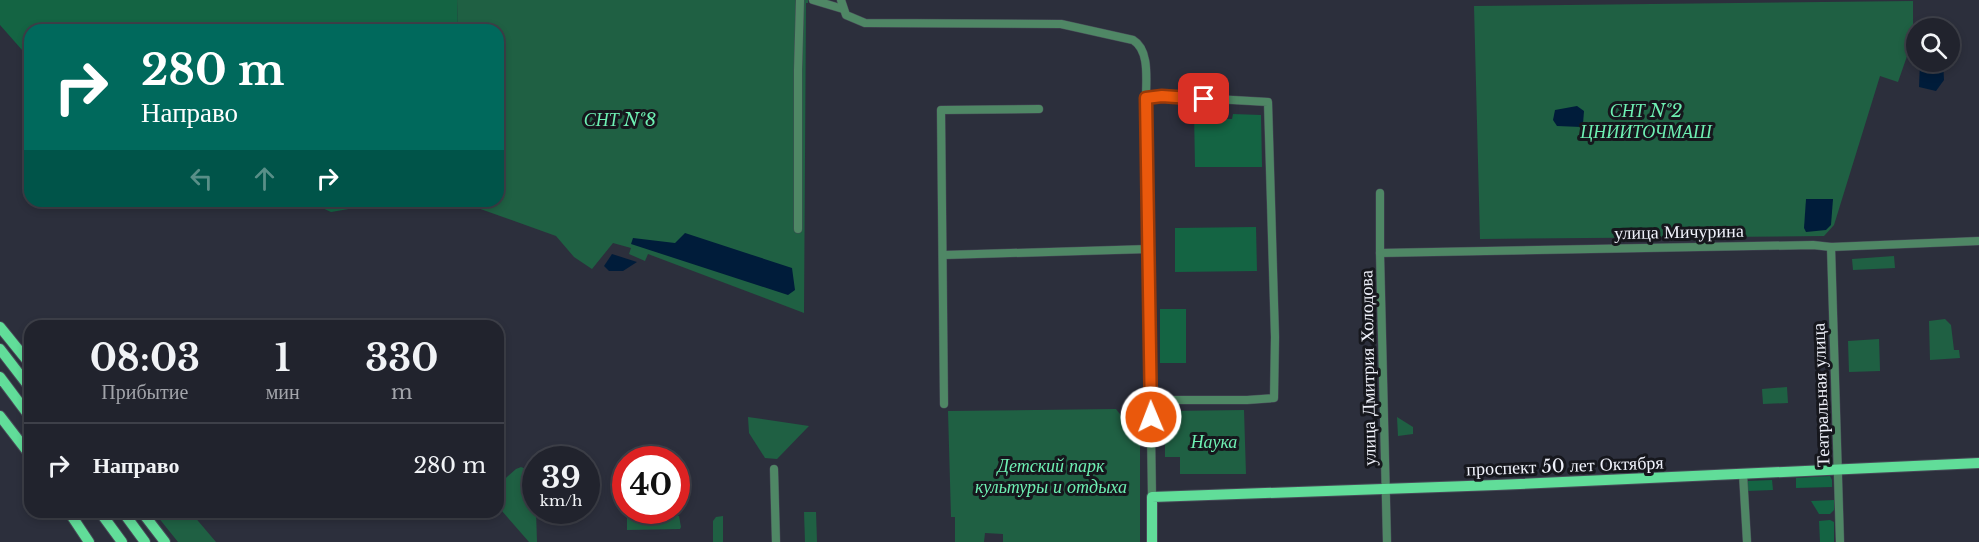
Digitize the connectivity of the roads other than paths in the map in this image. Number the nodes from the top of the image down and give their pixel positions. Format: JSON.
{"nodes":[{"id":1,"x":800,"y":0,"type":"edge"},
{"id":2,"x":813,"y":0,"type":"edge"},
{"id":3,"x":842,"y":0,"type":"edge"},
{"id":4,"x":843,"y":9,"type":"junction"},
{"id":5,"x":1146,"y":98,"type":"junction"},
{"id":6,"x":1039,"y":109,"type":"dead end"},
{"id":7,"x":1380,"y":193,"type":"dead end"},
{"id":8,"x":798,"y":229,"type":"dead end"},
{"id":9,"x":1979,"y":241,"type":"edge"},
{"id":10,"x":1831,"y":247,"type":"junction"},
{"id":11,"x":1149,"y":249,"type":"junction"},
{"id":12,"x":1380,"y":253,"type":"junction"},
{"id":13,"x":944,"y":255,"type":"junction"},
{"id":14,"x":0,"y":327,"type":"edge"},
{"id":15,"x":0,"y":349,"type":"edge"},
{"id":16,"x":24,"y":357,"type":"edge"},
{"id":17,"x":0,"y":377,"type":"edge"},
{"id":18,"x":24,"y":380,"type":"edge"},
{"id":19,"x":1151,"y":400,"type":"junction"},
{"id":20,"x":944,"y":404,"type":"dead end"},
{"id":21,"x":24,"y":409,"type":"edge"},
{"id":22,"x":0,"y":416,"type":"edge"},
{"id":23,"x":24,"y":447,"type":"edge"},
{"id":24,"x":1979,"y":463,"type":"edge"},
{"id":25,"x":774,"y":469,"type":"dead end"},
{"id":26,"x":1839,"y":470,"type":"junction"},
{"id":27,"x":1743,"y":474,"type":"junction"},
{"id":28,"x":1386,"y":489,"type":"junction"},
{"id":29,"x":1152,"y":497,"type":"junction"},
{"id":30,"x":73,"y":518,"type":"edge"},
{"id":31,"x":104,"y":518,"type":"edge"},
{"id":32,"x":127,"y":518,"type":"edge"},
{"id":33,"x":147,"y":518,"type":"edge"},
{"id":34,"x":89,"y":542,"type":"edge"},
{"id":35,"x":122,"y":542,"type":"edge"},
{"id":36,"x":145,"y":542,"type":"edge"},
{"id":37,"x":165,"y":542,"type":"edge"},
{"id":38,"x":776,"y":542,"type":"edge"},
{"id":39,"x":1152,"y":542,"type":"edge"},
{"id":40,"x":1387,"y":542,"type":"edge"},
{"id":41,"x":1747,"y":542,"type":"edge"},
{"id":42,"x":1840,"y":542,"type":"edge"}],
"edges":[{"from":1,"to":8,"type":"street"},
{"from":2,"to":4,"type":"street"},
{"from":3,"to":4,"type":"street"},
{"from":4,"to":5,"type":"street"},
{"from":5,"to":11,"type":"street"},
{"from":5,"to":19,"type":"street"},
{"from":6,"to":13,"type":"street"},
{"from":7,"to":12,"type":"street","name":"улица Дмитрия Холодова"},
{"from":9,"to":10,"type":"street","name":"улица Мичурина"},
{"from":10,"to":12,"type":"street","name":"улица Мичурина"},
{"from":10,"to":26,"type":"street","name":"Театральная улица"},
{"from":11,"to":13,"type":"street"},
{"from":11,"to":19,"type":"street"},
{"from":12,"to":28,"type":"street","name":"улица Дмитрия Холодова"},
{"from":13,"to":20,"type":"street"},
{"from":14,"to":16,"type":"main road"},
{"from":15,"to":18,"type":"main road"},
{"from":17,"to":21,"type":"main road"},
{"from":19,"to":29,"type":"street"},
{"from":22,"to":23,"type":"main road"},
{"from":24,"to":26,"type":"main road","name":"проспект 50 лет Октября"},
{"from":25,"to":38,"type":"street"},
{"from":26,"to":27,"type":"main road","name":"проспект 50 лет Октября"},
{"from":26,"to":42,"type":"street","name":"Театральная улица"},
{"from":27,"to":28,"type":"main road","name":"проспект 50 лет Октября"},
{"from":27,"to":41,"type":"street"},
{"from":28,"to":29,"type":"main road","name":"проспект 50 лет Октября"},
{"from":28,"to":40,"type":"street","name":"улица Дмитрия Холодова"},
{"from":29,"to":39,"type":"main road"},
{"from":30,"to":34,"type":"main road"},
{"from":31,"to":35,"type":"main road"},
{"from":32,"to":36,"type":"main road"},
{"from":33,"to":37,"type":"main road"}]}
